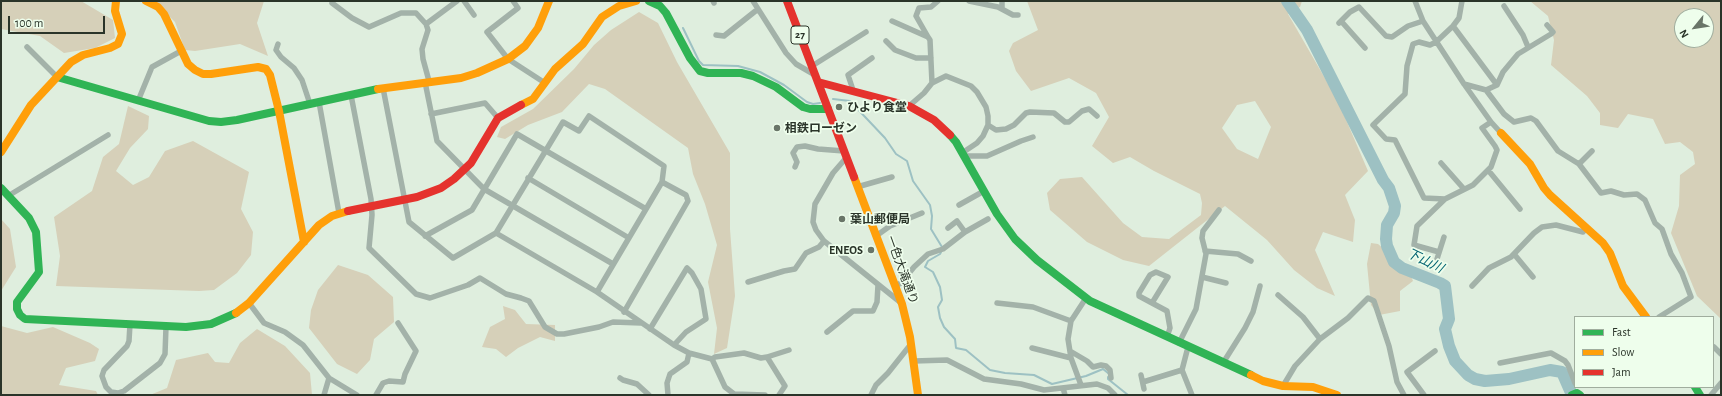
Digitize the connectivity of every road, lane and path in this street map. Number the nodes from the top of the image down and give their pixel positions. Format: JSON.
{"nodes":[{"id":1,"x":116,"y":1,"type":"edge"},
{"id":2,"x":146,"y":1,"type":"edge"},
{"id":3,"x":457,"y":1,"type":"edge"},
{"id":4,"x":464,"y":1,"type":"edge"},
{"id":5,"x":513,"y":1,"type":"edge"},
{"id":6,"x":550,"y":1,"type":"edge"},
{"id":7,"x":636,"y":1,"type":"edge"},
{"id":8,"x":649,"y":1,"type":"edge"},
{"id":9,"x":753,"y":1,"type":"edge"},
{"id":10,"x":787,"y":1,"type":"edge"},
{"id":11,"x":938,"y":1,"type":"edge"},
{"id":12,"x":969,"y":1,"type":"edge"},
{"id":13,"x":1002,"y":1,"type":"edge"},
{"id":14,"x":1415,"y":1,"type":"edge"},
{"id":15,"x":1462,"y":1,"type":"edge"},
{"id":16,"x":332,"y":4,"type":"dead end"},
{"id":17,"x":1504,"y":6,"type":"dead end"},
{"id":18,"x":758,"y":9,"type":"junction"},
{"id":19,"x":1002,"y":9,"type":"junction"},
{"id":20,"x":1018,"y":14,"type":"dead end"},
{"id":21,"x":474,"y":15,"type":"dead end"},
{"id":22,"x":892,"y":21,"type":"dead end"},
{"id":23,"x":1423,"y":21,"type":"junction"},
{"id":24,"x":426,"y":24,"type":"junction"},
{"id":25,"x":1547,"y":25,"type":"dead end"},
{"id":26,"x":1453,"y":26,"type":"junction"},
{"id":27,"x":866,"y":32,"type":"dead end"},
{"id":28,"x":716,"y":35,"type":"dead end"},
{"id":29,"x":928,"y":37,"type":"junction"},
{"id":30,"x":886,"y":41,"type":"dead end"},
{"id":31,"x":1436,"y":42,"type":"junction"},
{"id":32,"x":278,"y":44,"type":"dead end"},
{"id":33,"x":27,"y":47,"type":"dead end"},
{"id":34,"x":1528,"y":47,"type":"junction"},
{"id":35,"x":1365,"y":48,"type":"dead end"},
{"id":36,"x":181,"y":51,"type":"junction"},
{"id":37,"x":508,"y":58,"type":"junction"},
{"id":38,"x":872,"y":58,"type":"dead end"},
{"id":39,"x":931,"y":58,"type":"junction"},
{"id":40,"x":812,"y":66,"type":"junction"},
{"id":41,"x":57,"y":77,"type":"junction"},
{"id":42,"x":817,"y":79,"type":"junction"},
{"id":43,"x":427,"y":82,"type":"junction"},
{"id":44,"x":545,"y":83,"type":"junction"},
{"id":45,"x":932,"y":83,"type":"junction"},
{"id":46,"x":1464,"y":84,"type":"junction"},
{"id":47,"x":1497,"y":85,"type":"junction"},
{"id":48,"x":383,"y":88,"type":"junction"},
{"id":49,"x":853,"y":90,"type":"junction"},
{"id":50,"x":1486,"y":90,"type":"junction"},
{"id":51,"x":351,"y":95,"type":"junction"},
{"id":52,"x":138,"y":101,"type":"junction"},
{"id":53,"x":318,"y":102,"type":"junction"},
{"id":54,"x":310,"y":104,"type":"junction"},
{"id":55,"x":909,"y":106,"type":"junction"},
{"id":56,"x":828,"y":109,"type":"junction"},
{"id":57,"x":279,"y":111,"type":"junction"},
{"id":58,"x":431,"y":114,"type":"junction"},
{"id":59,"x":1097,"y":116,"type":"dead end"},
{"id":60,"x":498,"y":118,"type":"junction"},
{"id":61,"x":1491,"y":122,"type":"junction"},
{"id":62,"x":988,"y":125,"type":"junction"},
{"id":63,"x":1502,"y":133,"type":"joint"},
{"id":64,"x":108,"y":135,"type":"dead end"},
{"id":65,"x":1033,"y":137,"type":"dead end"},
{"id":66,"x":545,"y":151,"type":"junction"},
{"id":67,"x":1592,"y":151,"type":"dead end"},
{"id":68,"x":1,"y":152,"type":"edge"},
{"id":69,"x":845,"y":155,"type":"junction"},
{"id":70,"x":963,"y":155,"type":"junction"},
{"id":71,"x":1441,"y":163,"type":"dead end"},
{"id":72,"x":1579,"y":164,"type":"junction"},
{"id":73,"x":795,"y":167,"type":"dead end"},
{"id":74,"x":465,"y":170,"type":"junction"},
{"id":75,"x":1488,"y":170,"type":"junction"},
{"id":76,"x":528,"y":178,"type":"junction"},
{"id":77,"x":892,"y":178,"type":"dead end"},
{"id":78,"x":662,"y":182,"type":"junction"},
{"id":79,"x":857,"y":187,"type":"junction"},
{"id":80,"x":1,"y":188,"type":"edge"},
{"id":81,"x":484,"y":189,"type":"junction"},
{"id":82,"x":1464,"y":189,"type":"junction"},
{"id":83,"x":984,"y":191,"type":"junction"},
{"id":84,"x":8,"y":196,"type":"junction"},
{"id":85,"x":1445,"y":199,"type":"junction"},
{"id":86,"x":404,"y":200,"type":"junction"},
{"id":87,"x":512,"y":205,"type":"junction"},
{"id":88,"x":959,"y":205,"type":"dead end"},
{"id":89,"x":372,"y":206,"type":"junction"},
{"id":90,"x":646,"y":209,"type":"junction"},
{"id":91,"x":1520,"y":209,"type":"dead end"},
{"id":92,"x":1219,"y":210,"type":"dead end"},
{"id":93,"x":339,"y":213,"type":"junction"},
{"id":94,"x":922,"y":213,"type":"dead end"},
{"id":95,"x":988,"y":219,"type":"dead end"},
{"id":96,"x":1586,"y":227,"type":"junction"},
{"id":97,"x":948,"y":228,"type":"dead end"},
{"id":98,"x":965,"y":232,"type":"junction"},
{"id":99,"x":496,"y":234,"type":"junction"},
{"id":100,"x":425,"y":236,"type":"junction"},
{"id":101,"x":876,"y":236,"type":"junction"},
{"id":102,"x":1444,"y":237,"type":"dead end"},
{"id":103,"x":629,"y":238,"type":"junction"},
{"id":104,"x":824,"y":241,"type":"junction"},
{"id":105,"x":304,"y":242,"type":"junction"},
{"id":106,"x":1205,"y":251,"type":"junction"},
{"id":107,"x":1439,"y":252,"type":"junction"},
{"id":108,"x":1514,"y":254,"type":"junction"},
{"id":109,"x":1437,"y":259,"type":"dead end"},
{"id":110,"x":1251,"y":261,"type":"dead end"},
{"id":111,"x":613,"y":264,"type":"junction"},
{"id":112,"x":1202,"y":277,"type":"junction"},
{"id":113,"x":1533,"y":277,"type":"dead end"},
{"id":114,"x":748,"y":282,"type":"dead end"},
{"id":115,"x":1226,"y":283,"type":"dead end"},
{"id":116,"x":878,"y":285,"type":"junction"},
{"id":117,"x":896,"y":286,"type":"junction"},
{"id":118,"x":1260,"y":286,"type":"dead end"},
{"id":119,"x":1472,"y":286,"type":"dead end"},
{"id":120,"x":597,"y":292,"type":"junction"},
{"id":121,"x":1278,"y":295,"type":"dead end"},
{"id":122,"x":1086,"y":298,"type":"junction"},
{"id":123,"x":249,"y":303,"type":"junction"},
{"id":124,"x":997,"y":303,"type":"dead end"},
{"id":125,"x":1152,"y":303,"type":"junction"},
{"id":126,"x":902,"y":304,"type":"junction"},
{"id":127,"x":624,"y":312,"type":"junction"},
{"id":128,"x":1645,"y":316,"type":"edge"},
{"id":129,"x":1661,"y":316,"type":"edge"},
{"id":130,"x":1071,"y":322,"type":"junction"},
{"id":131,"x":398,"y":323,"type":"dead end"},
{"id":132,"x":641,"y":323,"type":"junction"},
{"id":133,"x":130,"y":324,"type":"junction"},
{"id":134,"x":166,"y":327,"type":"junction"},
{"id":135,"x":650,"y":329,"type":"junction"},
{"id":136,"x":827,"y":332,"type":"dead end"},
{"id":137,"x":1167,"y":337,"type":"junction"},
{"id":138,"x":1320,"y":339,"type":"junction"},
{"id":139,"x":1179,"y":343,"type":"junction"},
{"id":140,"x":912,"y":344,"type":"junction"},
{"id":141,"x":674,"y":345,"type":"junction"},
{"id":142,"x":1188,"y":347,"type":"junction"},
{"id":143,"x":1714,"y":347,"type":"dead end"},
{"id":144,"x":1032,"y":348,"type":"dead end"},
{"id":145,"x":789,"y":350,"type":"dead end"},
{"id":146,"x":1070,"y":351,"type":"junction"},
{"id":147,"x":1435,"y":352,"type":"dead end"},
{"id":148,"x":690,"y":353,"type":"junction"},
{"id":149,"x":1721,"y":354,"type":"edge"},
{"id":150,"x":767,"y":357,"type":"junction"},
{"id":151,"x":1071,"y":358,"type":"junction"},
{"id":152,"x":712,"y":359,"type":"junction"},
{"id":153,"x":914,"y":361,"type":"junction"},
{"id":154,"x":1223,"y":363,"type":"junction"},
{"id":155,"x":1500,"y":363,"type":"dead end"},
{"id":156,"x":1182,"y":370,"type":"junction"},
{"id":157,"x":1141,"y":375,"type":"dead end"},
{"id":158,"x":329,"y":378,"type":"junction"},
{"id":159,"x":620,"y":378,"type":"dead end"},
{"id":160,"x":1111,"y":378,"type":"dead end"},
{"id":161,"x":1574,"y":380,"type":"edge"},
{"id":162,"x":1080,"y":381,"type":"junction"},
{"id":163,"x":1143,"y":382,"type":"junction"},
{"id":164,"x":1721,"y":383,"type":"edge"},
{"id":165,"x":1283,"y":386,"type":"junction"},
{"id":166,"x":1063,"y":388,"type":"junction"},
{"id":167,"x":1144,"y":388,"type":"dead end"},
{"id":168,"x":324,"y":395,"type":"edge"},
{"id":169,"x":357,"y":395,"type":"edge"},
{"id":170,"x":376,"y":395,"type":"edge"},
{"id":171,"x":650,"y":395,"type":"edge"},
{"id":172,"x":668,"y":395,"type":"edge"},
{"id":173,"x":765,"y":395,"type":"edge"},
{"id":174,"x":779,"y":395,"type":"edge"},
{"id":175,"x":871,"y":395,"type":"edge"},
{"id":176,"x":918,"y":395,"type":"edge"},
{"id":177,"x":1065,"y":395,"type":"edge"},
{"id":178,"x":1115,"y":395,"type":"edge"},
{"id":179,"x":1192,"y":395,"type":"edge"},
{"id":180,"x":1337,"y":395,"type":"edge"},
{"id":181,"x":1404,"y":395,"type":"edge"},
{"id":182,"x":1424,"y":395,"type":"edge"},
{"id":183,"x":1711,"y":395,"type":"edge"}],
"edges":[{"from":1,"to":41,"type":"street"},
{"from":2,"to":36,"type":"street"},
{"from":3,"to":24,"type":"street"},
{"from":4,"to":21,"type":"street"},
{"from":5,"to":37,"type":"street"},
{"from":6,"to":37,"type":"street"},
{"from":7,"to":44,"type":"street"},
{"from":8,"to":56,"type":"street"},
{"from":9,"to":18,"type":"street"},
{"from":10,"to":40,"type":"street","name":"一色大滝通り","number":"27"},
{"from":11,"to":29,"type":"street"},
{"from":12,"to":19,"type":"street"},
{"from":13,"to":19,"type":"street"},
{"from":14,"to":23,"type":"street"},
{"from":15,"to":26,"type":"street"},
{"from":16,"to":24,"type":"street"},
{"from":17,"to":34,"type":"street"},
{"from":18,"to":28,"type":"street"},
{"from":18,"to":42,"type":"street"},
{"from":19,"to":20,"type":"street"},
{"from":22,"to":29,"type":"street"},
{"from":23,"to":31,"type":"street"},
{"from":23,"to":35,"type":"street"},
{"from":24,"to":43,"type":"street"},
{"from":25,"to":34,"type":"street"},
{"from":26,"to":31,"type":"street"},
{"from":26,"to":47,"type":"street"},
{"from":27,"to":40,"type":"street"},
{"from":29,"to":39,"type":"street"},
{"from":30,"to":39,"type":"street"},
{"from":31,"to":46,"type":"street"},
{"from":31,"to":85,"type":"street"},
{"from":32,"to":54,"type":"street"},
{"from":33,"to":41,"type":"street"},
{"from":34,"to":47,"type":"street"},
{"from":36,"to":52,"type":"street"},
{"from":36,"to":57,"type":"street"},
{"from":37,"to":43,"type":"street"},
{"from":37,"to":44,"type":"street"},
{"from":38,"to":49,"type":"street"},
{"from":39,"to":45,"type":"street"},
{"from":40,"to":42,"type":"street","name":"一色大滝通り","number":"27"},
{"from":41,"to":52,"type":"street"},
{"from":41,"to":68,"type":"street"},
{"from":42,"to":49,"type":"street"},
{"from":42,"to":56,"type":"street","name":"一色大滝通り","number":"27"},
{"from":43,"to":48,"type":"street"},
{"from":43,"to":58,"type":"street"},
{"from":44,"to":60,"type":"street"},
{"from":45,"to":55,"type":"street"},
{"from":45,"to":62,"type":"street"},
{"from":46,"to":50,"type":"street"},
{"from":46,"to":61,"type":"street"},
{"from":47,"to":50,"type":"street"},
{"from":48,"to":51,"type":"street"},
{"from":48,"to":86,"type":"street"},
{"from":49,"to":55,"type":"street"},
{"from":50,"to":72,"type":"street"},
{"from":51,"to":53,"type":"street"},
{"from":51,"to":89,"type":"street"},
{"from":52,"to":57,"type":"street"},
{"from":53,"to":54,"type":"street"},
{"from":53,"to":93,"type":"street"},
{"from":54,"to":57,"type":"street"},
{"from":55,"to":70,"type":"street"},
{"from":56,"to":69,"type":"street","name":"一色大滝通り","number":"27"},
{"from":57,"to":105,"type":"street"},
{"from":58,"to":60,"type":"street"},
{"from":58,"to":74,"type":"street"},
{"from":59,"to":62,"type":"street"},
{"from":60,"to":74,"type":"street"},
{"from":61,"to":63,"type":"street"},
{"from":61,"to":75,"type":"street"},
{"from":62,"to":70,"type":"street"},
{"from":63,"to":96,"type":"street"},
{"from":64,"to":84,"type":"street"},
{"from":65,"to":70,"type":"street"},
{"from":66,"to":76,"type":"street"},
{"from":66,"to":78,"type":"street"},
{"from":66,"to":81,"type":"street"},
{"from":66,"to":90,"type":"street"},
{"from":67,"to":72,"type":"street"},
{"from":69,"to":73,"type":"street"},
{"from":69,"to":79,"type":"street","name":"一色大滝通り","number":"27"},
{"from":69,"to":104,"type":"street"},
{"from":70,"to":83,"type":"street"},
{"from":71,"to":82,"type":"street"},
{"from":72,"to":129,"type":"street"},
{"from":74,"to":81,"type":"street"},
{"from":74,"to":86,"type":"street"},
{"from":75,"to":82,"type":"street"},
{"from":75,"to":91,"type":"street"},
{"from":76,"to":87,"type":"street"},
{"from":76,"to":103,"type":"street"},
{"from":77,"to":79,"type":"street"},
{"from":78,"to":90,"type":"street"},
{"from":78,"to":127,"type":"street"},
{"from":79,"to":101,"type":"street","name":"一色大滝通り","number":"27"},
{"from":80,"to":84,"type":"street"},
{"from":81,"to":87,"type":"street"},
{"from":81,"to":100,"type":"street"},
{"from":82,"to":85,"type":"street"},
{"from":83,"to":88,"type":"street"},
{"from":83,"to":122,"type":"street"},
{"from":84,"to":133,"type":"street"},
{"from":85,"to":107,"type":"street"},
{"from":86,"to":89,"type":"street"},
{"from":86,"to":100,"type":"street"},
{"from":87,"to":99,"type":"street"},
{"from":87,"to":111,"type":"street"},
{"from":89,"to":93,"type":"street"},
{"from":89,"to":132,"type":"street"},
{"from":90,"to":103,"type":"street"},
{"from":92,"to":106,"type":"street"},
{"from":93,"to":105,"type":"street"},
{"from":94,"to":101,"type":"street"},
{"from":95,"to":98,"type":"street"},
{"from":96,"to":108,"type":"street"},
{"from":96,"to":128,"type":"street"},
{"from":97,"to":98,"type":"street"},
{"from":98,"to":117,"type":"street"},
{"from":99,"to":100,"type":"street"},
{"from":99,"to":120,"type":"street"},
{"from":101,"to":117,"type":"street","name":"一色大滝通り","number":"27"},
{"from":102,"to":107,"type":"street"},
{"from":103,"to":111,"type":"street"},
{"from":104,"to":114,"type":"street"},
{"from":104,"to":116,"type":"street"},
{"from":105,"to":123,"type":"street"},
{"from":106,"to":110,"type":"street"},
{"from":106,"to":112,"type":"street"},
{"from":107,"to":109,"type":"street"},
{"from":108,"to":113,"type":"street"},
{"from":108,"to":119,"type":"street"},
{"from":111,"to":120,"type":"street"},
{"from":112,"to":115,"type":"street"},
{"from":112,"to":139,"type":"street"},
{"from":116,"to":126,"type":"street"},
{"from":116,"to":136,"type":"street"},
{"from":117,"to":126,"type":"street","name":"一色大滝通り","number":"27"},
{"from":118,"to":154,"type":"street"},
{"from":120,"to":127,"type":"street"},
{"from":121,"to":138,"type":"street"},
{"from":122,"to":130,"type":"street"},
{"from":122,"to":137,"type":"street"},
{"from":123,"to":134,"type":"street"},
{"from":123,"to":158,"type":"street"},
{"from":124,"to":130,"type":"street"},
{"from":125,"to":125,"type":"street"},
{"from":125,"to":137,"type":"street"},
{"from":126,"to":140,"type":"street","name":"一色大滝通り","number":"27"},
{"from":127,"to":132,"type":"street"},
{"from":130,"to":146,"type":"street"},
{"from":131,"to":170,"type":"street"},
{"from":132,"to":135,"type":"street"},
{"from":133,"to":134,"type":"street"},
{"from":133,"to":134,"type":"street"},
{"from":135,"to":141,"type":"street"},
{"from":135,"to":141,"type":"street"},
{"from":137,"to":139,"type":"street"},
{"from":138,"to":165,"type":"street"},
{"from":138,"to":181,"type":"street"},
{"from":139,"to":142,"type":"street"},
{"from":140,"to":153,"type":"street","name":"一色大滝通り","number":"27"},
{"from":140,"to":175,"type":"street"},
{"from":141,"to":148,"type":"street"},
{"from":142,"to":154,"type":"street"},
{"from":142,"to":156,"type":"street"},
{"from":143,"to":149,"type":"street"},
{"from":144,"to":151,"type":"street"},
{"from":145,"to":150,"type":"street"},
{"from":146,"to":151,"type":"street"},
{"from":146,"to":160,"type":"street"},
{"from":147,"to":182,"type":"street"},
{"from":148,"to":152,"type":"street"},
{"from":148,"to":172,"type":"street"},
{"from":150,"to":152,"type":"street"},
{"from":150,"to":174,"type":"street"},
{"from":151,"to":162,"type":"street"},
{"from":152,"to":173,"type":"street"},
{"from":153,"to":166,"type":"street"},
{"from":153,"to":176,"type":"street","name":"一色大滝通り","number":"27"},
{"from":154,"to":165,"type":"street"},
{"from":155,"to":161,"type":"street"},
{"from":156,"to":163,"type":"street"},
{"from":156,"to":179,"type":"street"},
{"from":157,"to":163,"type":"street"},
{"from":158,"to":168,"type":"street"},
{"from":158,"to":169,"type":"street"},
{"from":159,"to":171,"type":"street"},
{"from":162,"to":166,"type":"street"},
{"from":162,"to":178,"type":"street"},
{"from":163,"to":167,"type":"street"},
{"from":164,"to":183,"type":"street"},
{"from":165,"to":180,"type":"street"},
{"from":166,"to":177,"type":"street"}]}
